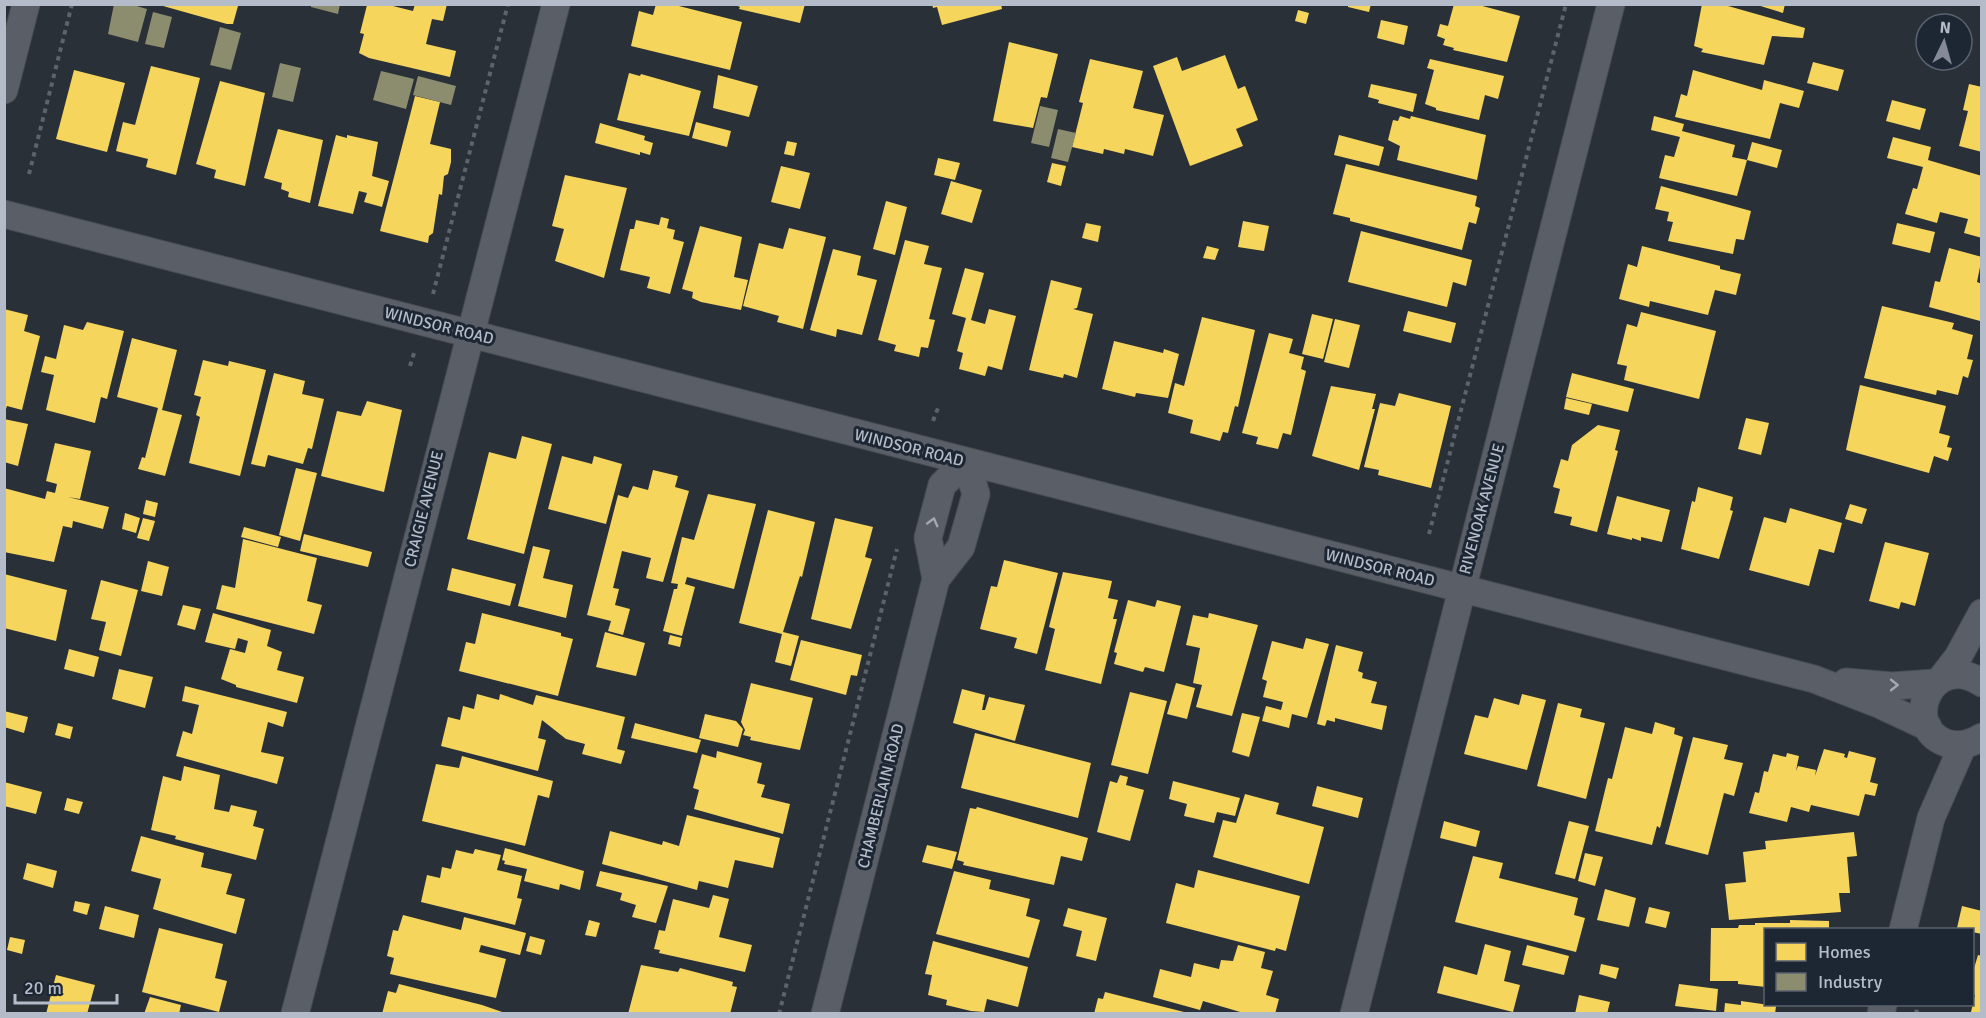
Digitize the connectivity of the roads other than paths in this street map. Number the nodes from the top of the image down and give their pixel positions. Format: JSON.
{"nodes":[{"id":1,"x":26,"y":4,"type":"edge"},
{"id":2,"x":556,"y":4,"type":"edge"},
{"id":3,"x":1611,"y":4,"type":"edge"},
{"id":4,"x":4,"y":90,"type":"edge"},
{"id":5,"x":4,"y":214,"type":"edge"},
{"id":6,"x":470,"y":335,"type":"junction"},
{"id":7,"x":966,"y":462,"type":"junction"},
{"id":8,"x":1461,"y":589,"type":"junction"},
{"id":9,"x":1982,"y":613,"type":"edge"},
{"id":10,"x":1815,"y":679,"type":"junction"},
{"id":11,"x":1938,"y":681,"type":"junction"},
{"id":12,"x":1982,"y":683,"type":"edge"},
{"id":13,"x":1932,"y":732,"type":"junction"},
{"id":14,"x":1976,"y":741,"type":"edge"},
{"id":15,"x":1931,"y":818,"type":"junction"},
{"id":16,"x":1903,"y":928,"type":"edge"},
{"id":17,"x":295,"y":1014,"type":"edge"},
{"id":18,"x":825,"y":1014,"type":"edge"},
{"id":19,"x":1354,"y":1014,"type":"edge"}],
"edges":[{"from":1,"to":4,"type":"street"},
{"from":2,"to":6,"type":"street","name":"CRAIGIE AVENUE"},
{"from":3,"to":8,"type":"street","name":"RIVENOAK AVENUE"},
{"from":5,"to":6,"type":"street","name":"WINDSOR ROAD"},
{"from":6,"to":7,"type":"street","name":"WINDSOR ROAD"},
{"from":6,"to":17,"type":"street","name":"CRAIGIE AVENUE"},
{"from":7,"to":8,"type":"street","name":"WINDSOR ROAD"},
{"from":7,"to":18,"type":"street","name":"CHAMBERLAIN ROAD"},
{"from":8,"to":10,"type":"street","name":"WINDSOR ROAD"},
{"from":8,"to":19,"type":"street","name":"RIVENOAK AVENUE"},
{"from":9,"to":11,"type":"street"},
{"from":10,"to":11,"type":"street","name":"WINDSOR ROAD","one_way":true},
{"from":10,"to":13,"type":"street","name":"WINDSOR ROAD"},
{"from":11,"to":12,"type":"street","name":"WINDSOR ROAD"},
{"from":11,"to":13,"type":"street"},
{"from":13,"to":14,"type":"street","name":"WINDSOR ROAD"},
{"from":13,"to":15,"type":"street"},
{"from":14,"to":15,"type":"street"},
{"from":15,"to":16,"type":"street"}]}
